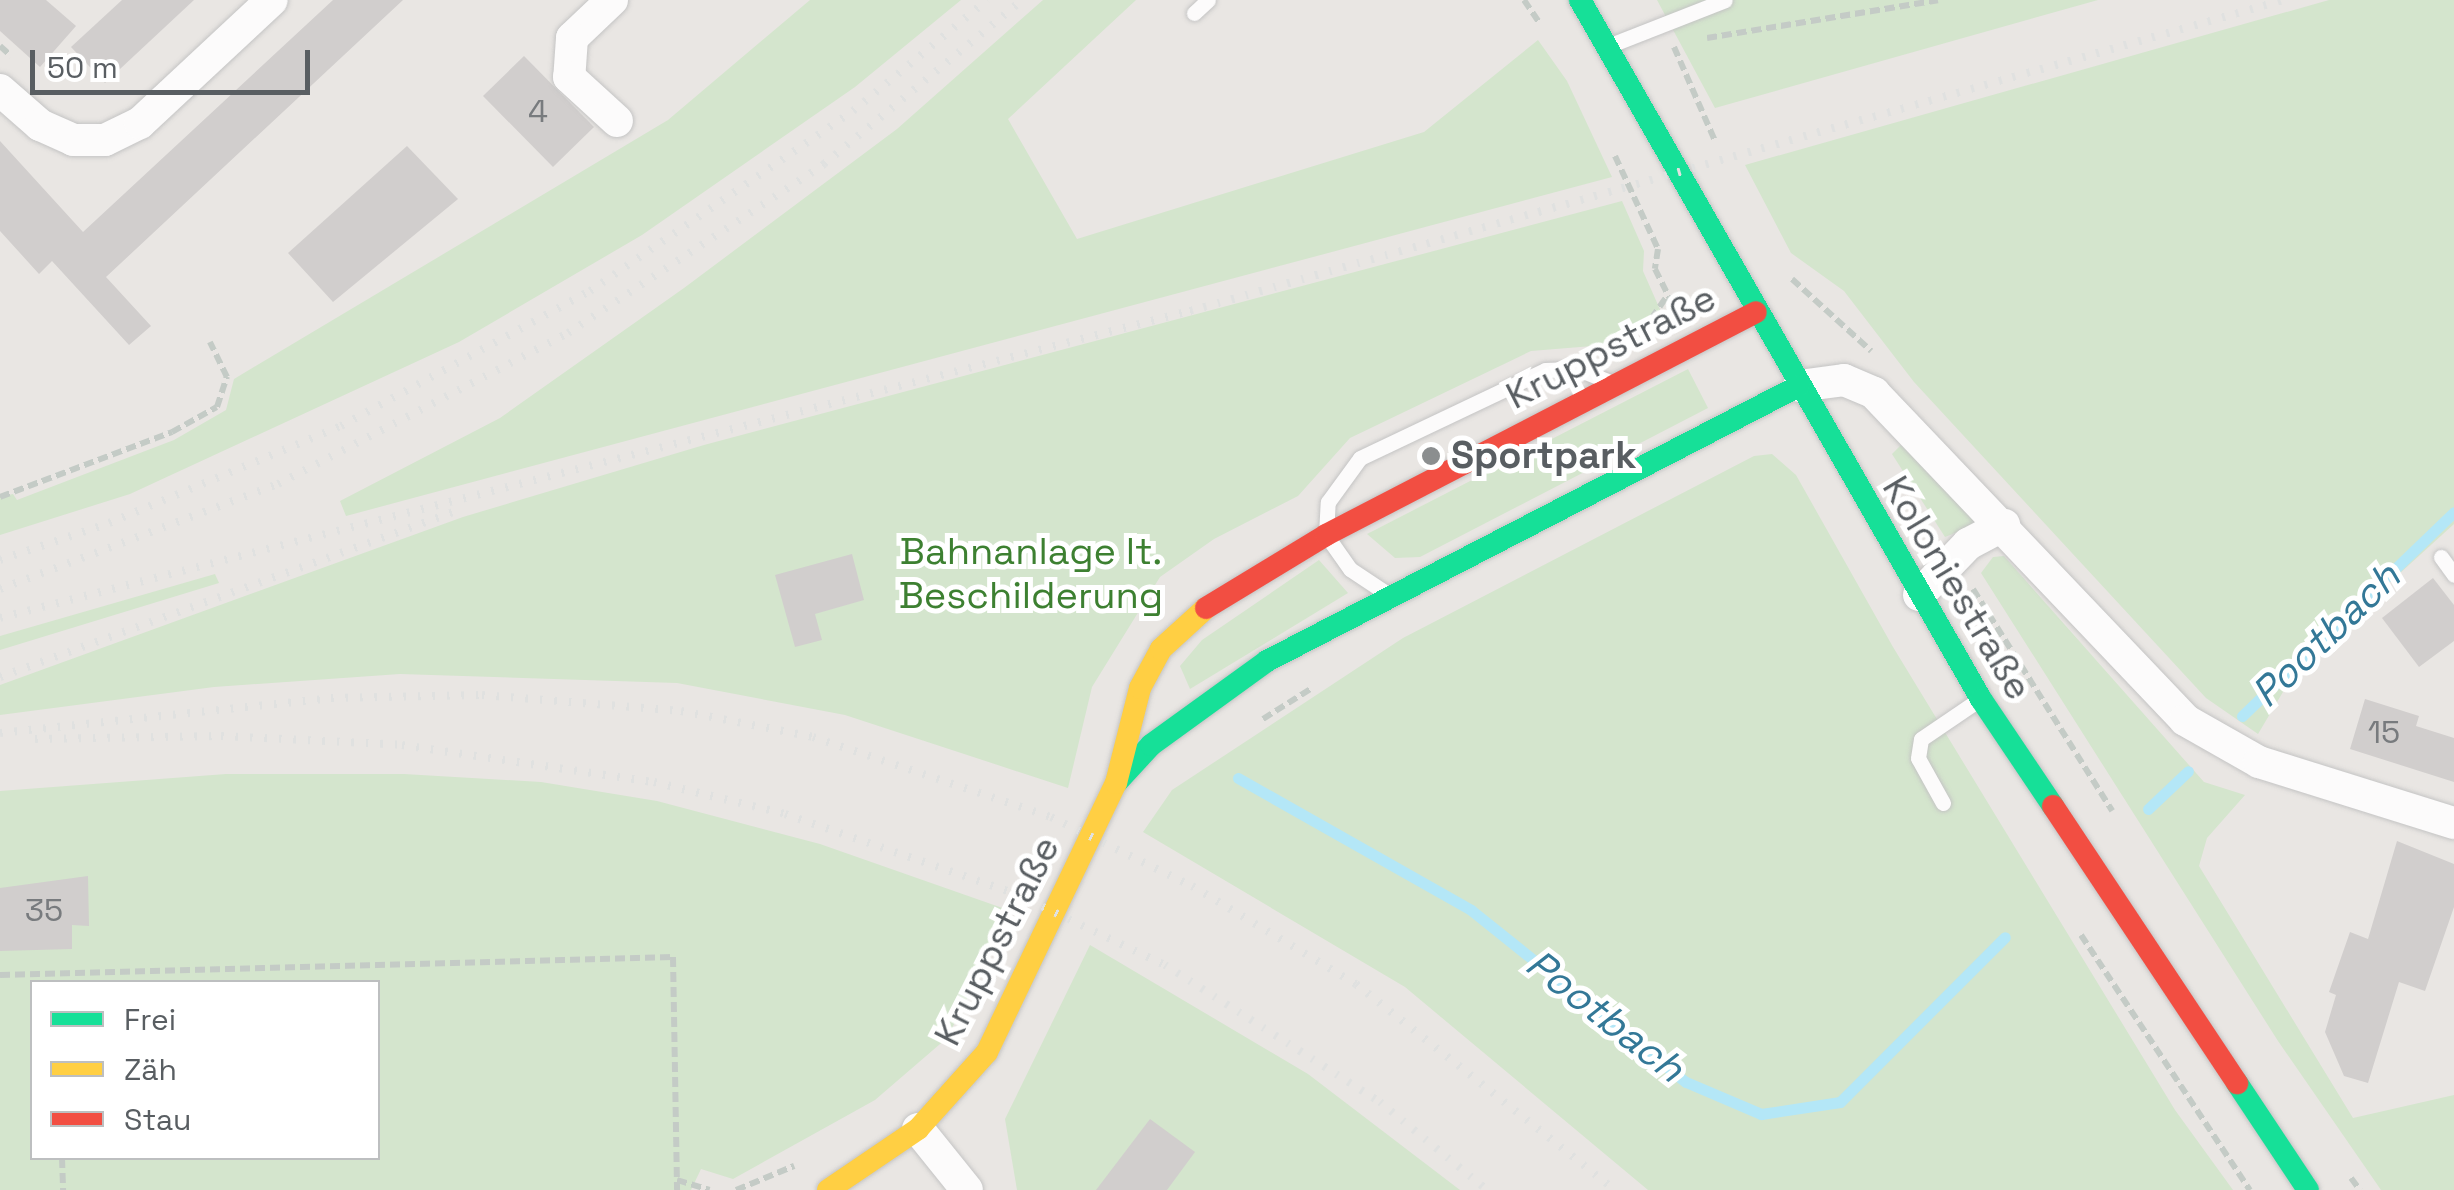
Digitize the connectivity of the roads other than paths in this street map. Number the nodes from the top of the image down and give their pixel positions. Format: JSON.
{"nodes":[{"id":1,"x":272,"y":0,"type":"edge"},
{"id":2,"x":612,"y":0,"type":"edge"},
{"id":3,"x":1208,"y":0,"type":"edge"},
{"id":4,"x":1580,"y":0,"type":"edge"},
{"id":5,"x":1725,"y":0,"type":"edge"},
{"id":6,"x":1194,"y":13,"type":"dead end"},
{"id":7,"x":1609,"y":46,"type":"junction"},
{"id":8,"x":0,"y":90,"type":"edge"},
{"id":9,"x":616,"y":121,"type":"dead end"},
{"id":10,"x":1756,"y":312,"type":"junction"},
{"id":11,"x":1616,"y":385,"type":"junction"},
{"id":12,"x":1799,"y":386,"type":"junction"},
{"id":13,"x":2004,"y":525,"type":"junction"},
{"id":14,"x":1326,"y":535,"type":"junction"},
{"id":15,"x":2441,"y":557,"type":"dead end"},
{"id":16,"x":2454,"y":575,"type":"edge"},
{"id":17,"x":1387,"y":594,"type":"junction"},
{"id":18,"x":1919,"y":595,"type":"junction"},
{"id":19,"x":1981,"y":699,"type":"junction"},
{"id":20,"x":1116,"y":784,"type":"junction"},
{"id":21,"x":1942,"y":803,"type":"dead end"},
{"id":22,"x":2454,"y":823,"type":"edge"},
{"id":23,"x":918,"y":1129,"type":"junction"},
{"id":24,"x":828,"y":1190,"type":"edge"},
{"id":25,"x":967,"y":1190,"type":"edge"},
{"id":26,"x":2308,"y":1190,"type":"edge"}],
"edges":[{"from":1,"to":8,"type":"street"},
{"from":2,"to":9,"type":"street"},
{"from":3,"to":6,"type":"lane"},
{"from":4,"to":7,"type":"street","name":"Koloniestraße"},
{"from":5,"to":7,"type":"lane"},
{"from":7,"to":10,"type":"street","name":"Koloniestraße"},
{"from":10,"to":11,"type":"street","name":"Kruppstraße"},
{"from":10,"to":12,"type":"street","name":"Koloniestraße"},
{"from":11,"to":14,"type":"street","name":"Kruppstraße"},
{"from":11,"to":14,"type":"lane"},
{"from":12,"to":13,"type":"street"},
{"from":12,"to":17,"type":"street","name":"Kruppstraße"},
{"from":12,"to":18,"type":"street","name":"Koloniestraße"},
{"from":13,"to":18,"type":"street"},
{"from":13,"to":22,"type":"street"},
{"from":14,"to":17,"type":"lane"},
{"from":14,"to":20,"type":"street","name":"Kruppstraße"},
{"from":15,"to":16,"type":"lane"},
{"from":17,"to":20,"type":"street","name":"Kruppstraße"},
{"from":18,"to":19,"type":"street","name":"Koloniestraße"},
{"from":19,"to":21,"type":"lane"},
{"from":19,"to":26,"type":"street","name":"Koloniestraße"},
{"from":20,"to":23,"type":"street","name":"Kruppstraße"},
{"from":23,"to":24,"type":"street","name":"Kruppstraße"},
{"from":23,"to":25,"type":"street"}]}
